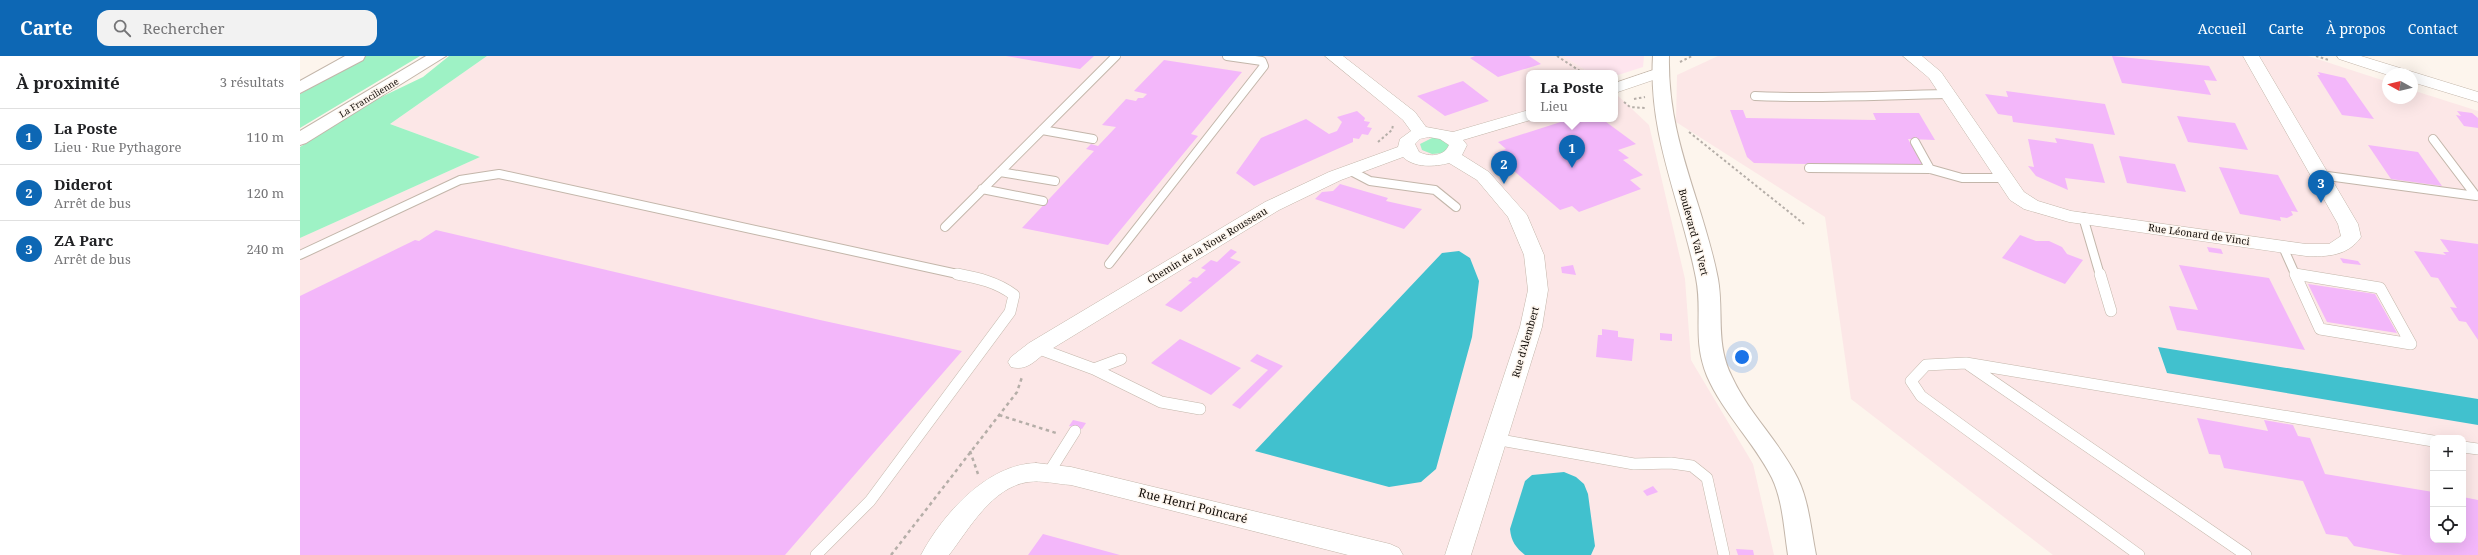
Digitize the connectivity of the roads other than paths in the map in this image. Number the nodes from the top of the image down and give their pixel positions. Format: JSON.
{"nodes":[{"id":1,"x":357,"y":56,"type":"edge"},
{"id":2,"x":438,"y":56,"type":"edge"},
{"id":3,"x":1116,"y":56,"type":"edge"},
{"id":4,"x":1227,"y":56,"type":"edge"},
{"id":5,"x":1333,"y":56,"type":"edge"},
{"id":6,"x":1911,"y":56,"type":"edge"},
{"id":7,"x":2250,"y":56,"type":"edge"},
{"id":8,"x":2345,"y":56,"type":"edge"},
{"id":9,"x":1660,"y":64,"type":"edge"},
{"id":10,"x":2384,"y":68,"type":"edge"},
{"id":11,"x":2418,"y":79,"type":"edge"},
{"id":12,"x":300,"y":88,"type":"edge"},
{"id":13,"x":1947,"y":94,"type":"junction"},
{"id":14,"x":1619,"y":95,"type":"edge"},
{"id":15,"x":1755,"y":96,"type":"dead end"},
{"id":16,"x":2478,"y":97,"type":"edge"},
{"id":17,"x":1526,"y":116,"type":"edge"},
{"id":18,"x":1042,"y":130,"type":"junction"},
{"id":19,"x":1421,"y":133,"type":"junction"},
{"id":20,"x":300,"y":139,"type":"edge"},
{"id":21,"x":1093,"y":139,"type":"dead end"},
{"id":22,"x":2433,"y":139,"type":"dead end"},
{"id":23,"x":1915,"y":142,"type":"dead end"},
{"id":24,"x":1451,"y":147,"type":"junction"},
{"id":25,"x":1406,"y":150,"type":"junction"},
{"id":26,"x":1809,"y":168,"type":"dead end"},
{"id":27,"x":1930,"y":169,"type":"junction"},
{"id":28,"x":1349,"y":170,"type":"junction"},
{"id":29,"x":1000,"y":172,"type":"junction"},
{"id":30,"x":2320,"y":175,"type":"junction"},
{"id":31,"x":2004,"y":178,"type":"junction"},
{"id":32,"x":1055,"y":181,"type":"dead end"},
{"id":33,"x":982,"y":189,"type":"junction"},
{"id":34,"x":1043,"y":201,"type":"dead end"},
{"id":35,"x":1456,"y":207,"type":"dead end"},
{"id":36,"x":2083,"y":217,"type":"junction"},
{"id":37,"x":945,"y":226,"type":"dead end"},
{"id":38,"x":2283,"y":247,"type":"junction"},
{"id":39,"x":300,"y":255,"type":"edge"},
{"id":40,"x":1108,"y":264,"type":"dead end"},
{"id":41,"x":2295,"y":274,"type":"junction"},
{"id":42,"x":2111,"y":311,"type":"dead end"},
{"id":43,"x":1037,"y":348,"type":"junction"},
{"id":44,"x":1121,"y":359,"type":"dead end"},
{"id":45,"x":1019,"y":362,"type":"road end"},
{"id":46,"x":1966,"y":363,"type":"junction"},
{"id":47,"x":1094,"y":369,"type":"junction"},
{"id":48,"x":1200,"y":409,"type":"dead end"},
{"id":49,"x":1075,"y":431,"type":"dead end"},
{"id":50,"x":1495,"y":438,"type":"junction"},
{"id":51,"x":2430,"y":440,"type":"edge"},
{"id":52,"x":2466,"y":447,"type":"edge"},
{"id":53,"x":2478,"y":449,"type":"edge"},
{"id":54,"x":1048,"y":474,"type":"junction"},
{"id":55,"x":816,"y":555,"type":"edge"},
{"id":56,"x":934,"y":555,"type":"edge"},
{"id":57,"x":1390,"y":555,"type":"edge"},
{"id":58,"x":1458,"y":555,"type":"edge"},
{"id":59,"x":1724,"y":555,"type":"edge"},
{"id":60,"x":1802,"y":555,"type":"edge"},
{"id":61,"x":2139,"y":555,"type":"edge"},
{"id":62,"x":2246,"y":555,"type":"edge"}],
"edges":[{"from":1,"to":12,"type":"main road"},
{"from":2,"to":20,"type":"main road","name":"La Francilienne"},
{"from":3,"to":18,"type":"lane"},
{"from":4,"to":40,"type":"lane"},
{"from":5,"to":19,"type":"street"},
{"from":6,"to":13,"type":"street","name":"Rue Léonard de Vinci"},
{"from":7,"to":30,"type":"street","name":"Rue Léonard de Vinci"},
{"from":8,"to":10,"type":"street"},
{"from":9,"to":14,"type":"street"},
{"from":9,"to":60,"type":"main road","name":"Boulevard Val Vert"},
{"from":11,"to":16,"type":"street"},
{"from":13,"to":15,"type":"lane"},
{"from":13,"to":31,"type":"street","name":"Rue Léonard de Vinci"},
{"from":17,"to":24,"type":"street"},
{"from":18,"to":21,"type":"lane"},
{"from":18,"to":29,"type":"lane"},
{"from":19,"to":24,"type":"street"},
{"from":19,"to":25,"type":"street"},
{"from":22,"to":30,"type":"lane"},
{"from":23,"to":27,"type":"lane"},
{"from":24,"to":25,"type":"street"},
{"from":24,"to":50,"type":"street","name":"Rue d'Alembert"},
{"from":25,"to":28,"type":"street","name":"Chemin de la Noue Rousseau"},
{"from":26,"to":27,"type":"lane"},
{"from":27,"to":31,"type":"lane"},
{"from":28,"to":35,"type":"lane"},
{"from":28,"to":43,"type":"street","name":"Chemin de la Noue Rousseau"},
{"from":29,"to":32,"type":"lane"},
{"from":29,"to":33,"type":"lane"},
{"from":30,"to":38,"type":"street","name":"Rue Léonard de Vinci"},
{"from":31,"to":36,"type":"street","name":"Rue Léonard de Vinci"},
{"from":33,"to":34,"type":"lane"},
{"from":33,"to":37,"type":"lane"},
{"from":36,"to":38,"type":"street","name":"Rue Léonard de Vinci"},
{"from":36,"to":42,"type":"lane"},
{"from":38,"to":41,"type":"lane"},
{"from":39,"to":55,"type":"lane"},
{"from":41,"to":41,"type":"lane"},
{"from":43,"to":45,"type":"street","name":"Chemin de la Noue Rousseau"},
{"from":43,"to":47,"type":"lane"},
{"from":44,"to":47,"type":"lane"},
{"from":46,"to":51,"type":"lane"},
{"from":46,"to":61,"type":"lane"},
{"from":46,"to":62,"type":"lane"},
{"from":47,"to":48,"type":"lane"},
{"from":49,"to":54,"type":"lane"},
{"from":50,"to":58,"type":"street","name":"Rue d'Alembert"},
{"from":50,"to":59,"type":"lane"},
{"from":52,"to":53,"type":"lane"},
{"from":54,"to":56,"type":"street","name":"Rue Henri Poincaré"},
{"from":54,"to":57,"type":"street","name":"Rue Henri Poincaré"}]}
